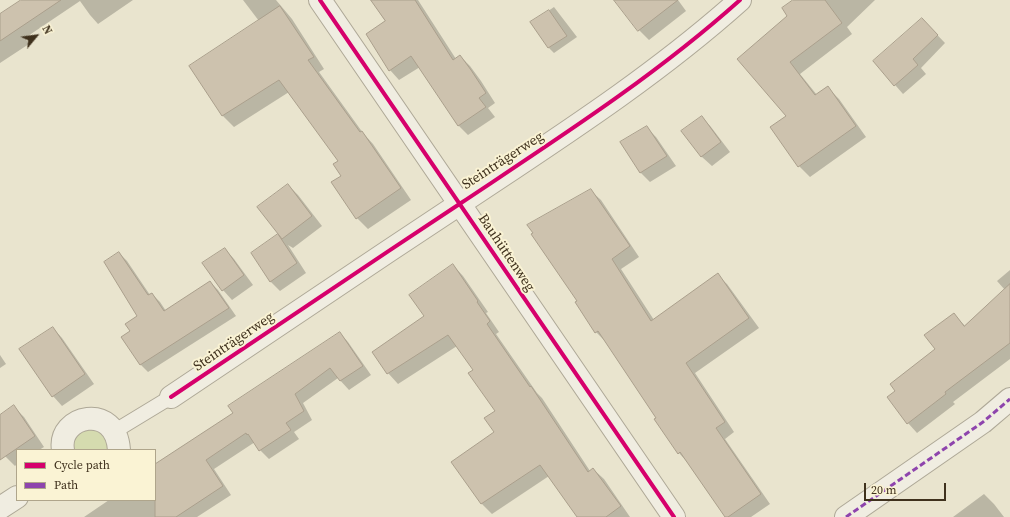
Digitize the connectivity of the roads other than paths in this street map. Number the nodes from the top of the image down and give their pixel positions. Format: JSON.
{"nodes":[{"id":1,"x":320,"y":0,"type":"edge"},
{"id":2,"x":740,"y":0,"type":"edge"},
{"id":3,"x":459,"y":204,"type":"junction"},
{"id":4,"x":171,"y":397,"type":"joint"},
{"id":5,"x":1010,"y":399,"type":"edge"},
{"id":6,"x":117,"y":441,"type":"edge"},
{"id":7,"x":63,"y":449,"type":"edge"},
{"id":8,"x":16,"y":498,"type":"edge"},
{"id":9,"x":0,"y":508,"type":"edge"},
{"id":10,"x":674,"y":517,"type":"edge"},
{"id":11,"x":846,"y":517,"type":"edge"}],
"edges":[{"from":1,"to":3,"type":"street","name":"Bauhüttenweg"},
{"from":2,"to":3,"type":"street","name":"Steinträgerweg"},
{"from":3,"to":4,"type":"street","name":"Steinträgerweg"},
{"from":3,"to":10,"type":"street","name":"Bauhüttenweg"},
{"from":4,"to":6,"type":"lane","name":"Steinträgerweg"},
{"from":5,"to":11,"type":"street"},
{"from":6,"to":7,"type":"street","name":"Steinträgerweg"},
{"from":8,"to":9,"type":"street"}]}
